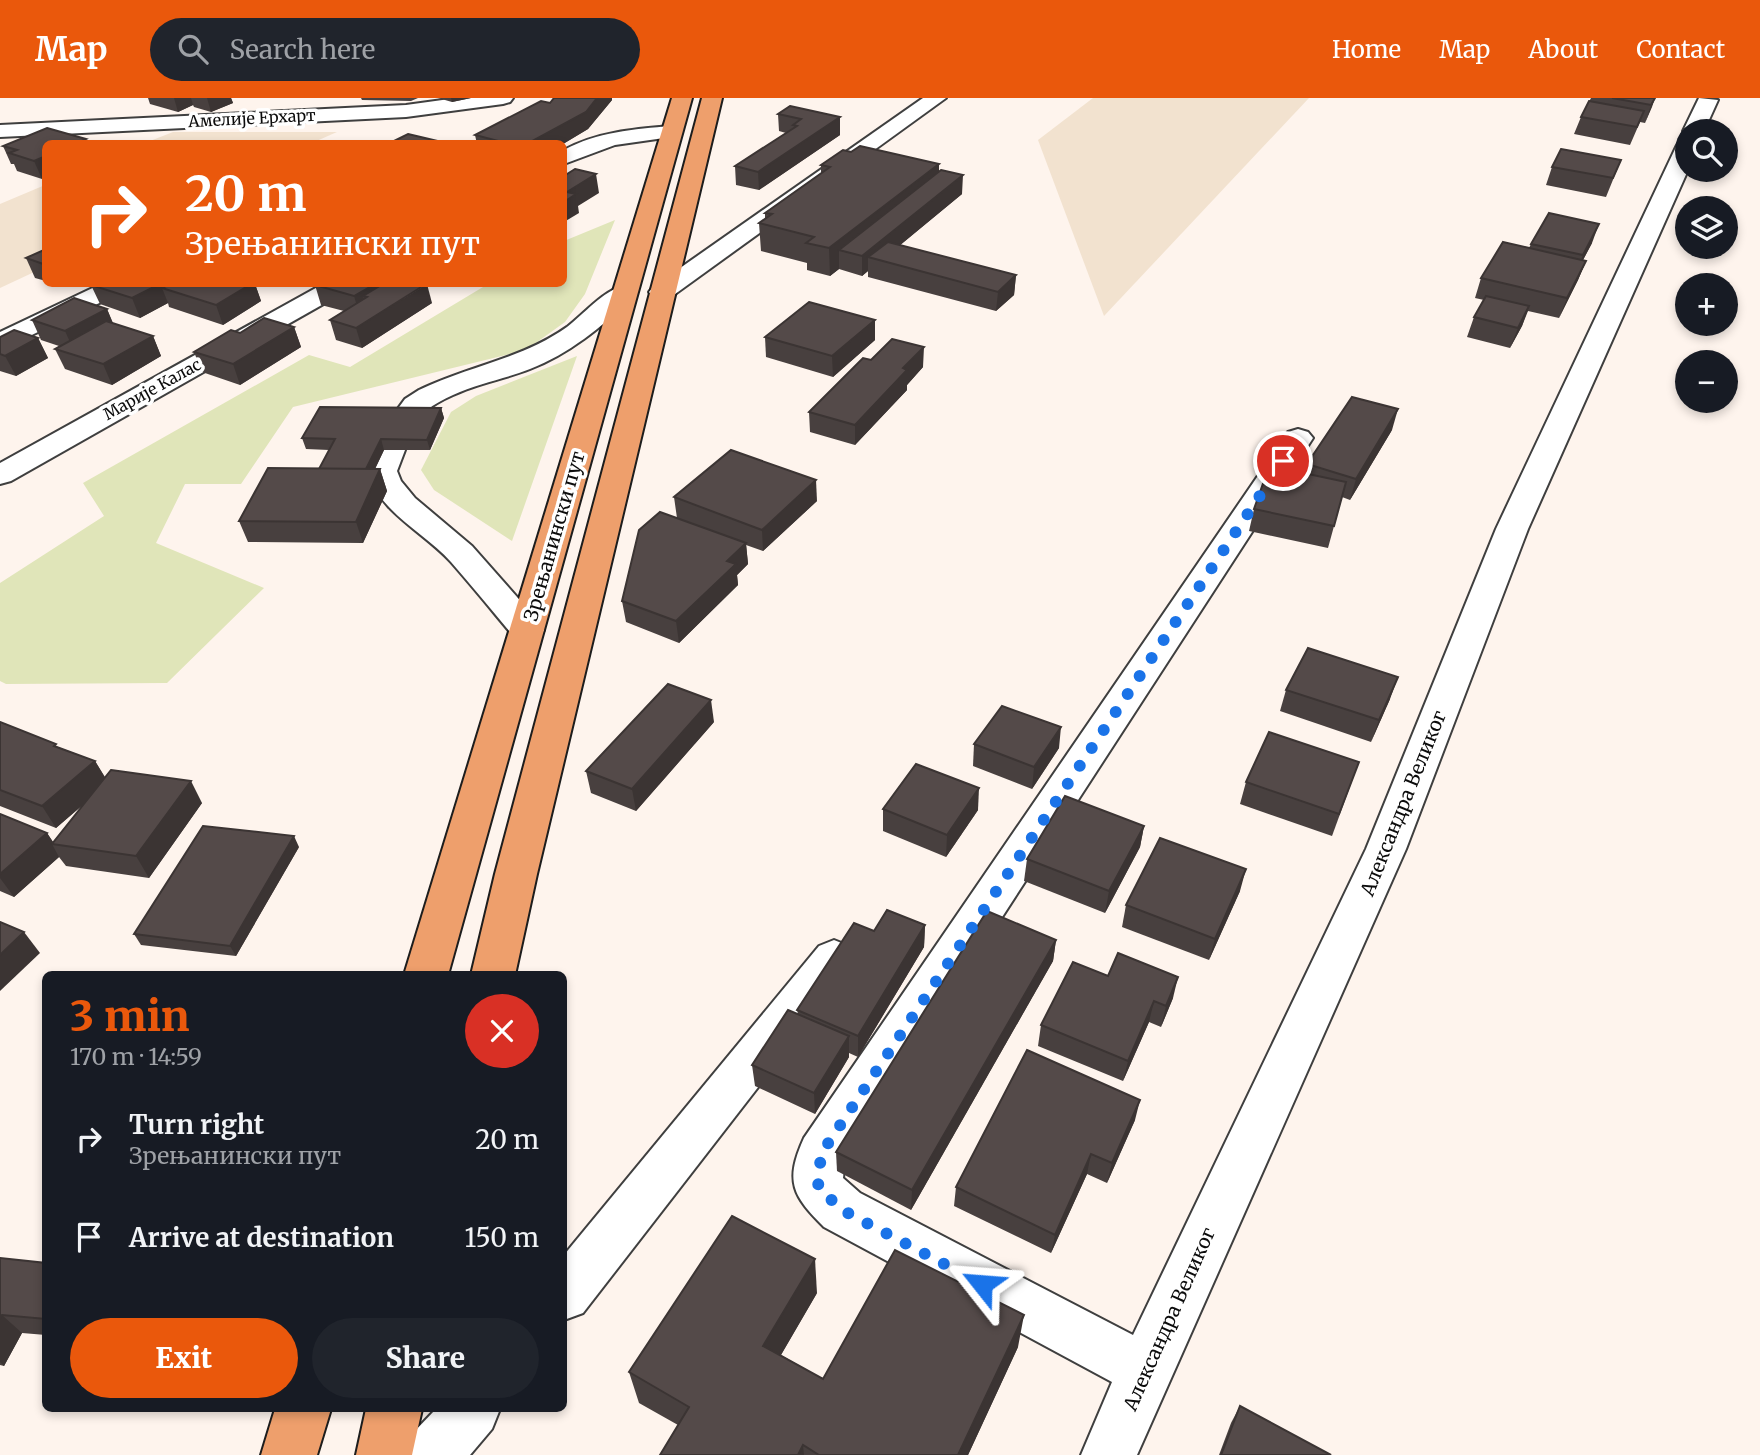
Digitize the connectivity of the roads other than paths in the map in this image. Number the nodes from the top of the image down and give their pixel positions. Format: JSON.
{"nodes":[{"id":1,"x":682,"y":98,"type":"edge"},
{"id":2,"x":712,"y":98,"type":"edge"},
{"id":3,"x":936,"y":98,"type":"edge"},
{"id":4,"x":500,"y":99,"type":"edge"},
{"id":5,"x":1708,"y":100,"type":"dead end"},
{"id":6,"x":135,"y":103,"type":"dead end"},
{"id":7,"x":1699,"y":119,"type":"edge"},
{"id":8,"x":82,"y":126,"type":"junction"},
{"id":9,"x":439,"y":127,"type":"dead end"},
{"id":10,"x":0,"y":131,"type":"edge"},
{"id":11,"x":671,"y":132,"type":"junction"},
{"id":12,"x":48,"y":140,"type":"edge"},
{"id":13,"x":42,"y":142,"type":"edge"},
{"id":14,"x":23,"y":150,"type":"edge"},
{"id":15,"x":567,"y":156,"type":"edge"},
{"id":16,"x":1675,"y":173,"type":"edge"},
{"id":17,"x":114,"y":287,"type":"edge"},
{"id":18,"x":336,"y":287,"type":"edge"},
{"id":19,"x":662,"y":292,"type":"junction"},
{"id":20,"x":623,"y":294,"type":"junction"},
{"id":21,"x":0,"y":342,"type":"edge"},
{"id":22,"x":405,"y":418,"type":"edge"},
{"id":23,"x":1298,"y":438,"type":"dead end"},
{"id":24,"x":390,"y":450,"type":"edge"},
{"id":25,"x":0,"y":475,"type":"edge"},
{"id":26,"x":527,"y":630,"type":"junction"},
{"id":27,"x":834,"y":958,"type":"edge"},
{"id":28,"x":427,"y":971,"type":"edge"},
{"id":29,"x":494,"y":971,"type":"edge"},
{"id":30,"x":567,"y":1291,"type":"edge"},
{"id":31,"x":1145,"y":1370,"type":"junction"},
{"id":32,"x":302,"y":1412,"type":"edge"},
{"id":33,"x":393,"y":1412,"type":"edge"},
{"id":34,"x":470,"y":1412,"type":"edge"},
{"id":35,"x":289,"y":1455,"type":"edge"},
{"id":36,"x":384,"y":1455,"type":"edge"},
{"id":37,"x":431,"y":1455,"type":"edge"},
{"id":38,"x":1109,"y":1455,"type":"edge"}],
"edges":[{"from":1,"to":11,"type":"main road","name":"Зрењанински пут"},
{"from":2,"to":19,"type":"main road"},
{"from":3,"to":19,"type":"street"},
{"from":4,"to":8,"type":"street","name":"Амелије Ерхарт"},
{"from":4,"to":9,"type":"street"},
{"from":5,"to":7,"type":"street"},
{"from":6,"to":8,"type":"street"},
{"from":8,"to":10,"type":"street","name":"Амелије Ерхарт"},
{"from":8,"to":12,"type":"street"},
{"from":11,"to":15,"type":"street"},
{"from":11,"to":20,"type":"main road","name":"Зрењанински пут"},
{"from":13,"to":14,"type":"street"},
{"from":16,"to":31,"type":"street","name":"Александра Великог"},
{"from":17,"to":21,"type":"street"},
{"from":18,"to":25,"type":"street","name":"Марије Калас"},
{"from":19,"to":29,"type":"main road"},
{"from":20,"to":22,"type":"street"},
{"from":20,"to":26,"type":"main road","name":"Зрењанински пут"},
{"from":23,"to":31,"type":"street"},
{"from":24,"to":26,"type":"street"},
{"from":26,"to":28,"type":"main road","name":"Зрењанински пут"},
{"from":27,"to":30,"type":"street"},
{"from":31,"to":38,"type":"street","name":"Александра Великог"},
{"from":32,"to":35,"type":"main road"},
{"from":33,"to":36,"type":"main road"},
{"from":34,"to":37,"type":"street"}]}
